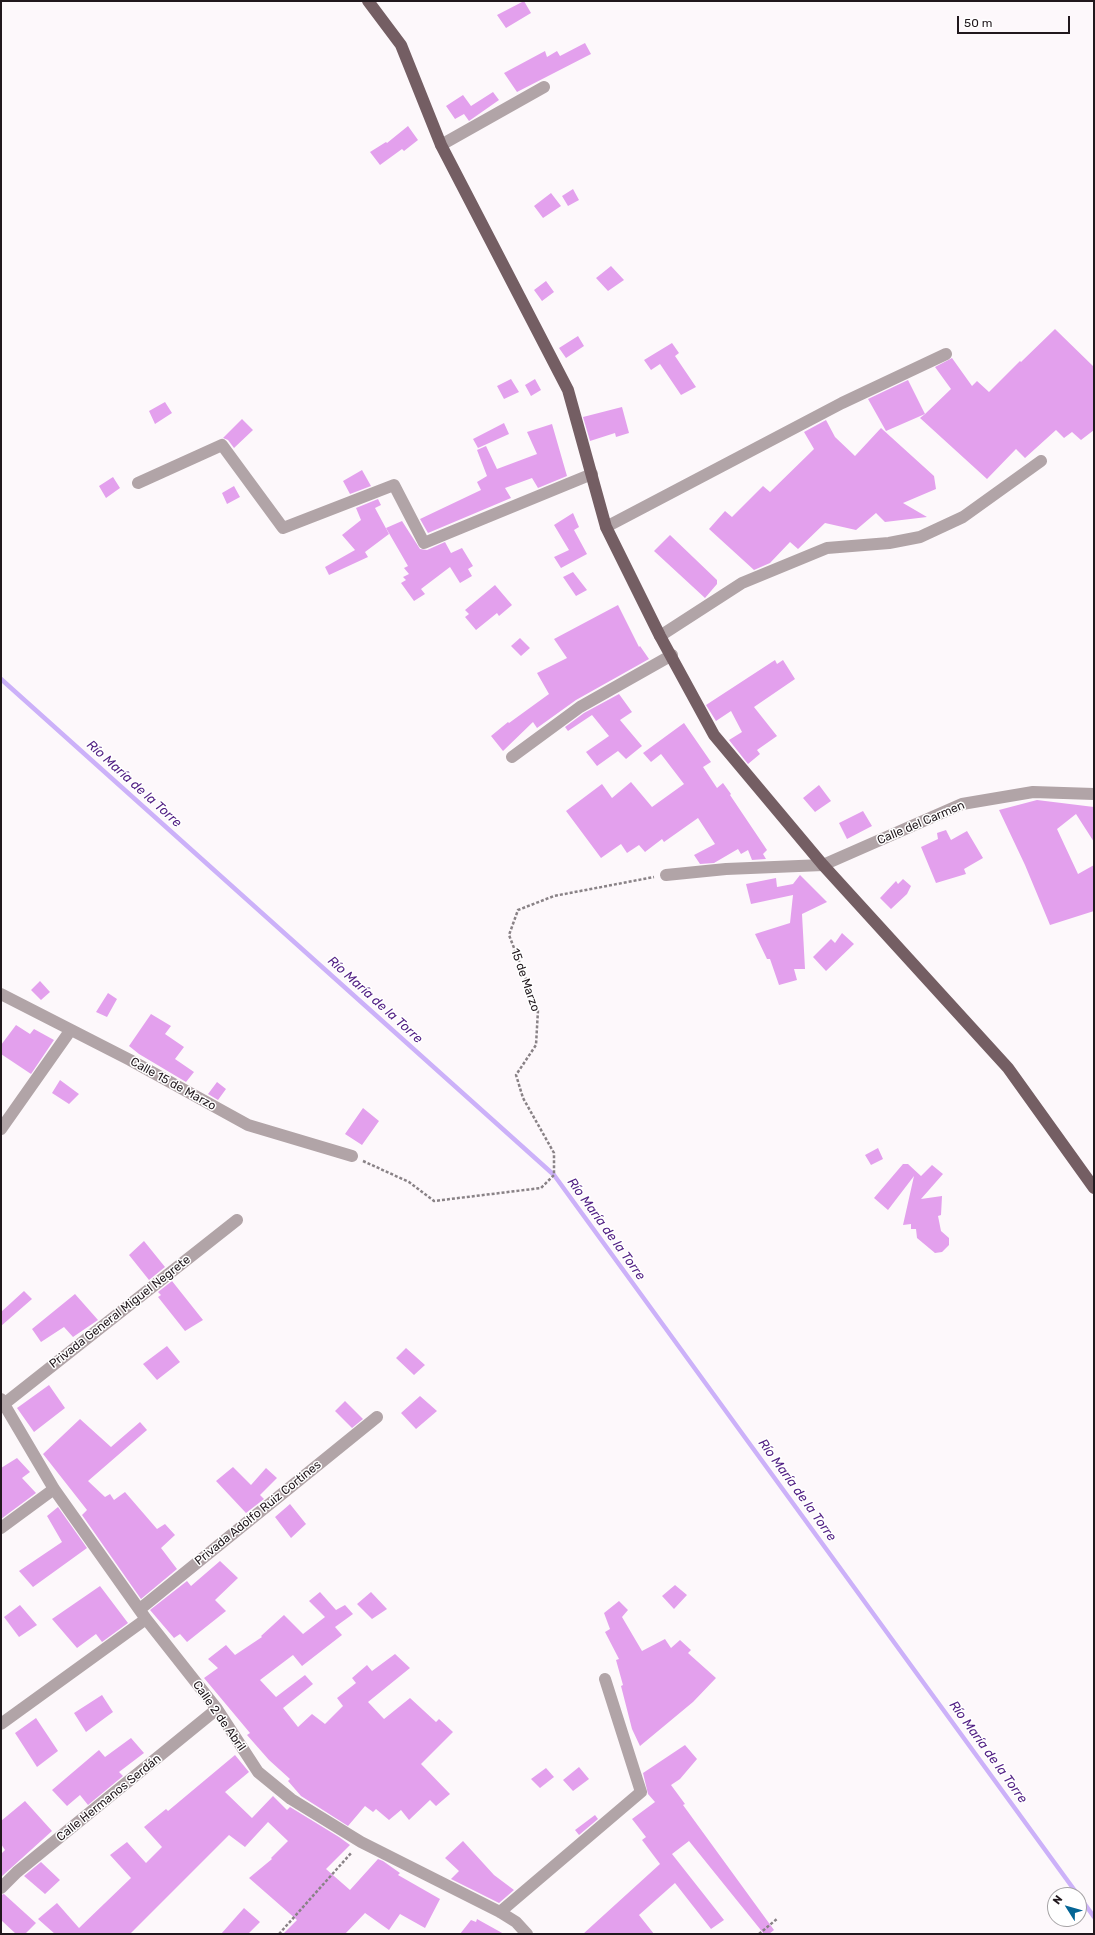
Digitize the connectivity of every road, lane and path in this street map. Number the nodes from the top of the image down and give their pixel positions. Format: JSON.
{"nodes":[{"id":1,"x":368,"y":1,"type":"edge"},
{"id":2,"x":544,"y":87,"type":"dead end"},
{"id":3,"x":441,"y":145,"type":"junction"},
{"id":4,"x":946,"y":354,"type":"dead end"},
{"id":5,"x":1041,"y":461,"type":"dead end"},
{"id":6,"x":592,"y":474,"type":"junction"},
{"id":7,"x":138,"y":483,"type":"dead end"},
{"id":8,"x":606,"y":527,"type":"junction"},
{"id":9,"x":660,"y":636,"type":"junction"},
{"id":10,"x":672,"y":655,"type":"junction"},
{"id":11,"x":512,"y":757,"type":"dead end"},
{"id":12,"x":1094,"y":794,"type":"edge"},
{"id":13,"x":823,"y":865,"type":"junction"},
{"id":14,"x":666,"y":875,"type":"joint"},
{"id":15,"x":1,"y":994,"type":"edge"},
{"id":16,"x":70,"y":1031,"type":"junction"},
{"id":17,"x":1,"y":1129,"type":"edge"},
{"id":18,"x":352,"y":1156,"type":"joint"},
{"id":19,"x":1094,"y":1188,"type":"edge"},
{"id":20,"x":237,"y":1220,"type":"dead end"},
{"id":21,"x":2,"y":1401,"type":"edge"},
{"id":22,"x":377,"y":1417,"type":"dead end"},
{"id":23,"x":54,"y":1489,"type":"junction"},
{"id":24,"x":1,"y":1528,"type":"edge"},
{"id":25,"x":143,"y":1614,"type":"junction"},
{"id":26,"x":605,"y":1679,"type":"dead end"},
{"id":27,"x":217,"y":1709,"type":"junction"},
{"id":28,"x":1,"y":1724,"type":"edge"},
{"id":29,"x":361,"y":1842,"type":"junction"},
{"id":30,"x":1,"y":1888,"type":"edge"},
{"id":31,"x":500,"y":1912,"type":"junction"},
{"id":32,"x":778,"y":1918,"type":"dead end"},
{"id":33,"x":279,"y":1934,"type":"edge"},
{"id":34,"x":527,"y":1934,"type":"edge"},
{"id":35,"x":759,"y":1934,"type":"edge"}],
"edges":[{"from":1,"to":3,"type":"main road"},
{"from":2,"to":3,"type":"street"},
{"from":3,"to":6,"type":"main road"},
{"from":4,"to":8,"type":"street"},
{"from":5,"to":9,"type":"street"},
{"from":6,"to":7,"type":"street"},
{"from":6,"to":8,"type":"main road"},
{"from":8,"to":9,"type":"main road"},
{"from":9,"to":10,"type":"main road"},
{"from":10,"to":11,"type":"street"},
{"from":10,"to":13,"type":"main road"},
{"from":12,"to":13,"type":"street","name":"Calle del Carmen"},
{"from":13,"to":14,"type":"street"},
{"from":13,"to":19,"type":"main road"},
{"from":14,"to":18,"type":"path","name":"15 de Marzo"},
{"from":15,"to":16,"type":"street","name":"Calle 15 de Marzo"},
{"from":16,"to":17,"type":"street"},
{"from":16,"to":18,"type":"street","name":"Calle 15 de Marzo"},
{"from":20,"to":21,"type":"street","name":"Privada General Miguel Negrete"},
{"from":21,"to":23,"type":"street","name":"Calle 2 de Abril"},
{"from":22,"to":25,"type":"street","name":"Privada Adolfo Ruiz Cortines"},
{"from":23,"to":24,"type":"street"},
{"from":23,"to":25,"type":"street","name":"Calle 2 de Abril"},
{"from":25,"to":27,"type":"street","name":"Calle 2 de Abril"},
{"from":25,"to":28,"type":"street","name":"Privada Adolfo Ruiz Cortines"},
{"from":26,"to":31,"type":"street"},
{"from":27,"to":29,"type":"street","name":"Calle 2 de Abril"},
{"from":27,"to":30,"type":"street","name":"Calle Hermanos Serdán"},
{"from":29,"to":31,"type":"street","name":"Calle 2 de Abril"},
{"from":29,"to":33,"type":"path"},
{"from":31,"to":34,"type":"street","name":"Calle 2 de Abril"},
{"from":32,"to":35,"type":"path"}]}
